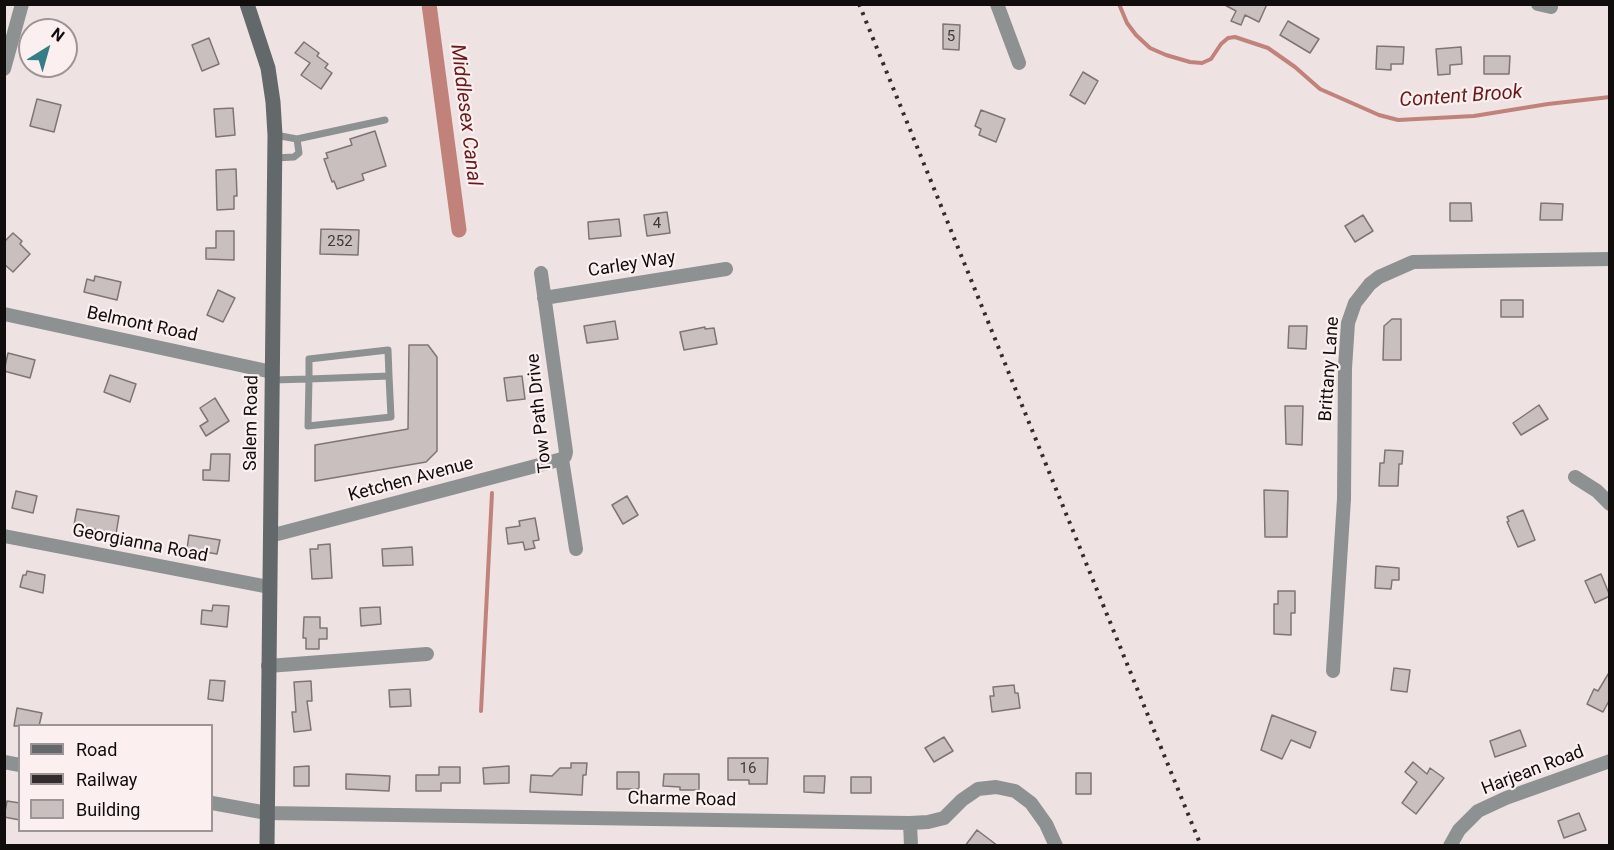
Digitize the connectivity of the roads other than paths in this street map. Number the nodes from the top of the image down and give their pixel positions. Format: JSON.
{"nodes":[{"id":1,"x":22,"y":4,"type":"edge"},
{"id":2,"x":248,"y":4,"type":"edge"},
{"id":3,"x":997,"y":4,"type":"edge"},
{"id":4,"x":1019,"y":63,"type":"dead end"},
{"id":5,"x":4,"y":69,"type":"edge"},
{"id":6,"x":385,"y":120,"type":"dead end"},
{"id":7,"x":275,"y":135,"type":"junction"},
{"id":8,"x":297,"y":139,"type":"junction"},
{"id":9,"x":275,"y":158,"type":"junction"},
{"id":10,"x":1610,"y":259,"type":"edge"},
{"id":11,"x":726,"y":269,"type":"dead end"},
{"id":12,"x":541,"y":273,"type":"dead end"},
{"id":13,"x":544,"y":298,"type":"junction"},
{"id":14,"x":4,"y":314,"type":"edge"},
{"id":15,"x":272,"y":376,"type":"junction"},
{"id":16,"x":389,"y":376,"type":"junction"},
{"id":17,"x":309,"y":379,"type":"junction"},
{"id":18,"x":562,"y":459,"type":"junction"},
{"id":19,"x":1575,"y":477,"type":"dead end"},
{"id":20,"x":1610,"y":504,"type":"edge"},
{"id":21,"x":4,"y":536,"type":"edge"},
{"id":22,"x":270,"y":536,"type":"junction"},
{"id":23,"x":576,"y":549,"type":"dead end"},
{"id":24,"x":269,"y":587,"type":"junction"},
{"id":25,"x":427,"y":654,"type":"dead end"},
{"id":26,"x":268,"y":666,"type":"junction"},
{"id":27,"x":1333,"y":671,"type":"dead end"},
{"id":28,"x":1610,"y":761,"type":"edge"},
{"id":29,"x":213,"y":802,"type":"edge"},
{"id":30,"x":267,"y":813,"type":"junction"},
{"id":31,"x":910,"y":823,"type":"junction"},
{"id":32,"x":267,"y":846,"type":"edge"},
{"id":33,"x":911,"y":846,"type":"edge"},
{"id":34,"x":1056,"y":846,"type":"edge"},
{"id":35,"x":1450,"y":846,"type":"edge"}],
"edges":[{"from":1,"to":5,"type":"street"},
{"from":2,"to":7,"type":"main road","name":"Salem Road"},
{"from":3,"to":4,"type":"street"},
{"from":6,"to":8,"type":"lane"},
{"from":7,"to":8,"type":"lane"},
{"from":7,"to":9,"type":"main road","name":"Salem Road"},
{"from":8,"to":9,"type":"lane"},
{"from":9,"to":15,"type":"main road","name":"Salem Road"},
{"from":10,"to":27,"type":"street","name":"Brittany Lane"},
{"from":11,"to":13,"type":"street","name":"Carley Way"},
{"from":12,"to":13,"type":"street","name":"Tow Path Drive"},
{"from":13,"to":18,"type":"street","name":"Tow Path Drive"},
{"from":14,"to":15,"type":"street","name":"Belmont Road"},
{"from":15,"to":17,"type":"lane"},
{"from":15,"to":22,"type":"main road","name":"Salem Road"},
{"from":16,"to":17,"type":"lane"},
{"from":16,"to":17,"type":"lane"},
{"from":16,"to":17,"type":"lane"},
{"from":18,"to":22,"type":"street","name":"Ketchen Avenue"},
{"from":18,"to":23,"type":"street","name":"Tow Path Drive"},
{"from":19,"to":20,"type":"street"},
{"from":21,"to":24,"type":"street","name":"Georgianna Road"},
{"from":22,"to":24,"type":"main road","name":"Salem Road"},
{"from":24,"to":26,"type":"main road","name":"Salem Road"},
{"from":25,"to":26,"type":"street"},
{"from":26,"to":30,"type":"main road","name":"Salem Road"},
{"from":28,"to":35,"type":"street","name":"Harjean Road"},
{"from":29,"to":30,"type":"street","name":"Charme Road"},
{"from":30,"to":31,"type":"street","name":"Charme Road"},
{"from":30,"to":32,"type":"main road","name":"Salem Road"},
{"from":31,"to":33,"type":"street"},
{"from":31,"to":34,"type":"street","name":"Charme Road"}]}
